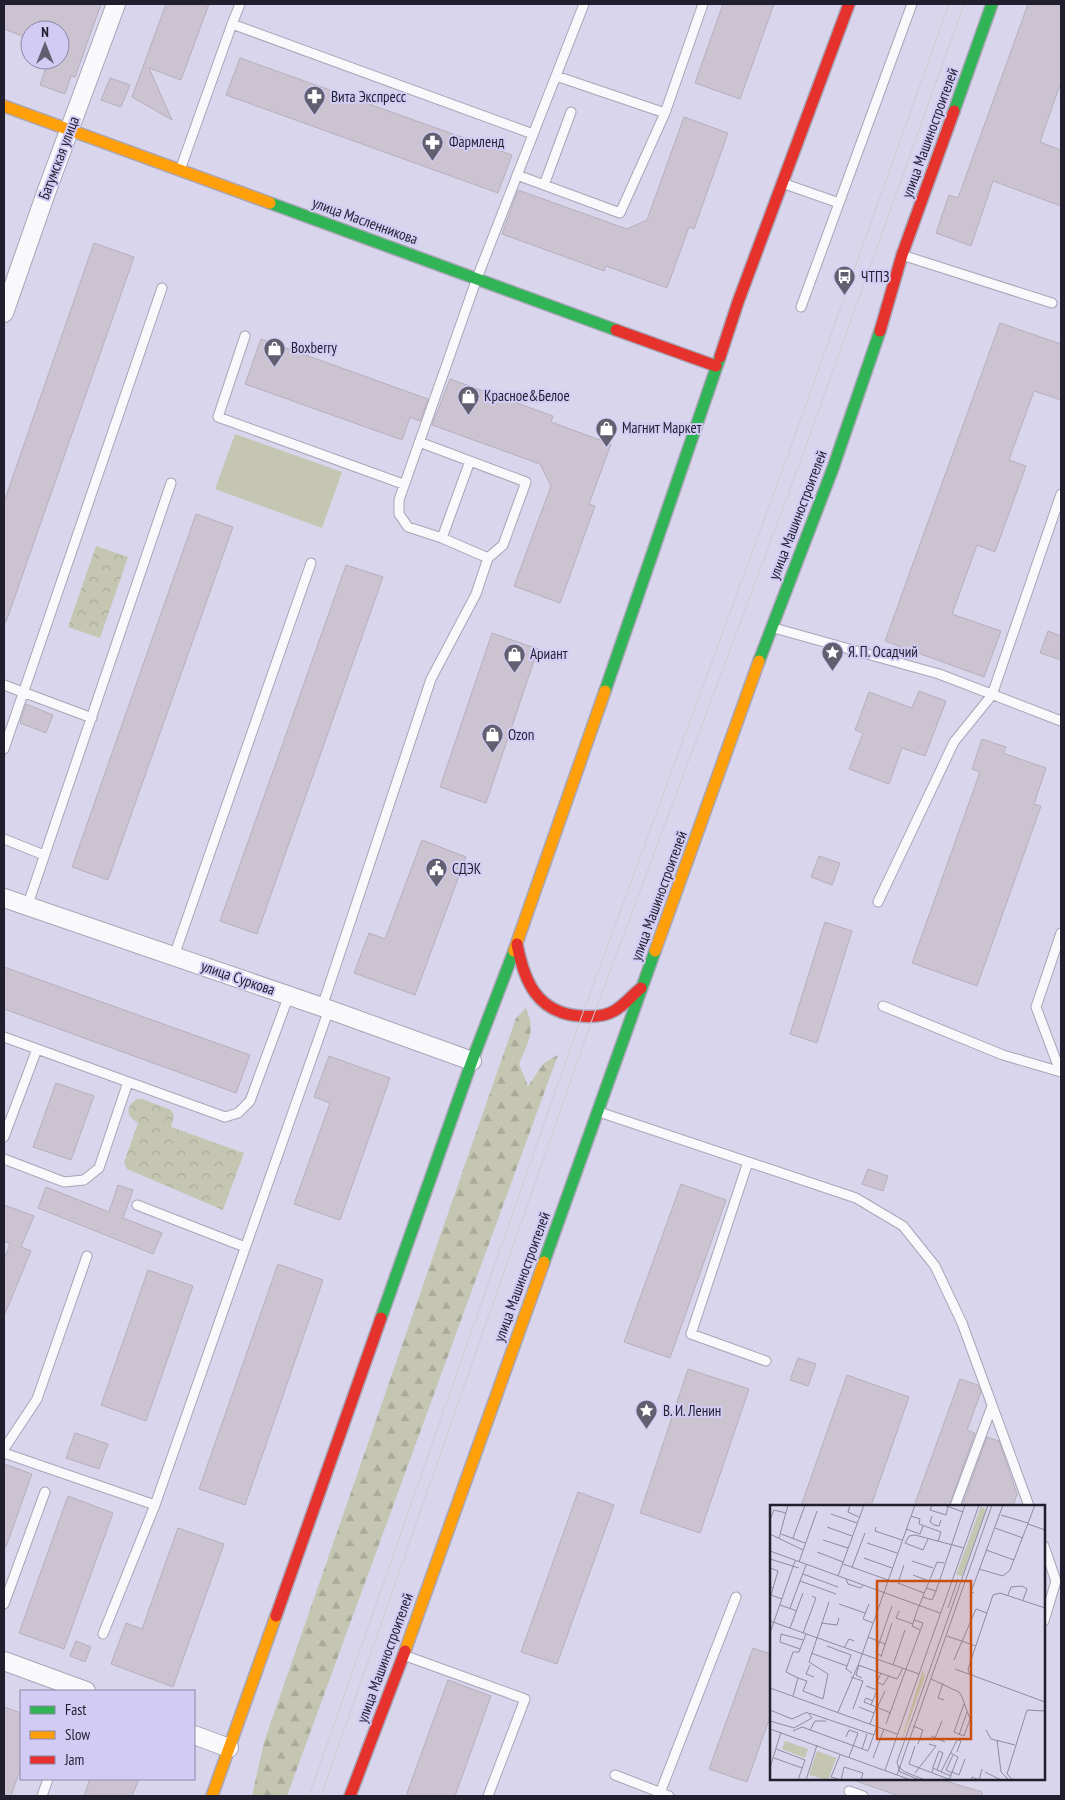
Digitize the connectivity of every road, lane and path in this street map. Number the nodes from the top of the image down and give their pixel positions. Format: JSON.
{"nodes":[{"id":1,"x":116,"y":4,"type":"edge"},
{"id":2,"x":240,"y":4,"type":"edge"},
{"id":3,"x":584,"y":4,"type":"edge"},
{"id":4,"x":703,"y":4,"type":"edge"},
{"id":5,"x":849,"y":4,"type":"edge"},
{"id":6,"x":912,"y":4,"type":"edge"},
{"id":7,"x":989,"y":7,"type":"edge"},
{"id":8,"x":232,"y":24,"type":"junction"},
{"id":9,"x":556,"y":76,"type":"junction"},
{"id":10,"x":4,"y":106,"type":"edge"},
{"id":11,"x":571,"y":112,"type":"dead end"},
{"id":12,"x":665,"y":113,"type":"junction"},
{"id":13,"x":70,"y":130,"type":"junction"},
{"id":14,"x":533,"y":134,"type":"junction"},
{"id":15,"x":180,"y":170,"type":"junction"},
{"id":16,"x":517,"y":175,"type":"junction"},
{"id":17,"x":782,"y":183,"type":"junction"},
{"id":18,"x":544,"y":185,"type":"junction"},
{"id":19,"x":839,"y":203,"type":"junction"},
{"id":20,"x":902,"y":255,"type":"junction"},
{"id":21,"x":477,"y":278,"type":"junction"},
{"id":22,"x":162,"y":288,"type":"dead end"},
{"id":23,"x":1052,"y":303,"type":"dead end"},
{"id":24,"x":801,"y":307,"type":"dead end"},
{"id":25,"x":4,"y":313,"type":"edge"},
{"id":26,"x":245,"y":336,"type":"dead end"},
{"id":27,"x":716,"y":366,"type":"junction"},
{"id":28,"x":419,"y":442,"type":"junction"},
{"id":29,"x":470,"y":461,"type":"junction"},
{"id":30,"x":171,"y":483,"type":"dead end"},
{"id":31,"x":403,"y":484,"type":"junction"},
{"id":32,"x":1061,"y":494,"type":"edge"},
{"id":33,"x":442,"y":538,"type":"junction"},
{"id":34,"x":488,"y":558,"type":"junction"},
{"id":35,"x":311,"y":563,"type":"dead end"},
{"id":36,"x":771,"y":627,"type":"junction"},
{"id":37,"x":4,"y":685,"type":"edge"},
{"id":38,"x":23,"y":692,"type":"junction"},
{"id":39,"x":992,"y":694,"type":"junction"},
{"id":40,"x":92,"y":718,"type":"junction"},
{"id":41,"x":1061,"y":721,"type":"edge"},
{"id":42,"x":4,"y":749,"type":"edge"},
{"id":43,"x":4,"y":839,"type":"edge"},
{"id":44,"x":44,"y":855,"type":"junction"},
{"id":45,"x":4,"y":898,"type":"edge"},
{"id":46,"x":878,"y":902,"type":"dead end"},
{"id":47,"x":27,"y":907,"type":"junction"},
{"id":48,"x":1061,"y":933,"type":"edge"},
{"id":49,"x":517,"y":944,"type":"junction"},
{"id":50,"x":174,"y":956,"type":"junction"},
{"id":51,"x":642,"y":988,"type":"junction"},
{"id":52,"x":289,"y":996,"type":"junction"},
{"id":53,"x":883,"y":1006,"type":"dead end"},
{"id":54,"x":325,"y":1008,"type":"junction"},
{"id":55,"x":4,"y":1037,"type":"edge"},
{"id":56,"x":37,"y":1049,"type":"junction"},
{"id":57,"x":472,"y":1060,"type":"junction"},
{"id":58,"x":1061,"y":1072,"type":"edge"},
{"id":59,"x":128,"y":1082,"type":"junction"},
{"id":60,"x":598,"y":1112,"type":"junction"},
{"id":61,"x":4,"y":1137,"type":"edge"},
{"id":62,"x":4,"y":1159,"type":"edge"},
{"id":63,"x":748,"y":1162,"type":"junction"},
{"id":64,"x":137,"y":1205,"type":"dead end"},
{"id":65,"x":245,"y":1247,"type":"junction"},
{"id":66,"x":87,"y":1256,"type":"dead end"},
{"id":67,"x":766,"y":1362,"type":"dead end"},
{"id":68,"x":992,"y":1406,"type":"junction"},
{"id":69,"x":4,"y":1448,"type":"edge"},
{"id":70,"x":4,"y":1454,"type":"edge"},
{"id":71,"x":46,"y":1492,"type":"dead end"},
{"id":72,"x":1026,"y":1504,"type":"edge"},
{"id":73,"x":154,"y":1505,"type":"junction"},
{"id":74,"x":955,"y":1505,"type":"edge"},
{"id":75,"x":1045,"y":1549,"type":"edge"},
{"id":76,"x":736,"y":1597,"type":"dead end"},
{"id":77,"x":4,"y":1604,"type":"edge"},
{"id":78,"x":1045,"y":1618,"type":"edge"},
{"id":79,"x":103,"y":1634,"type":"dead end"},
{"id":80,"x":403,"y":1655,"type":"junction"},
{"id":81,"x":4,"y":1661,"type":"edge"},
{"id":82,"x":82,"y":1690,"type":"edge"},
{"id":83,"x":195,"y":1735,"type":"edge"},
{"id":84,"x":229,"y":1748,"type":"junction"},
{"id":85,"x":615,"y":1775,"type":"dead end"},
{"id":86,"x":48,"y":1780,"type":"edge"},
{"id":87,"x":849,"y":1791,"type":"dead end"},
{"id":88,"x":665,"y":1795,"type":"edge"},
{"id":89,"x":42,"y":1796,"type":"edge"},
{"id":90,"x":212,"y":1796,"type":"edge"},
{"id":91,"x":350,"y":1796,"type":"edge"},
{"id":92,"x":488,"y":1796,"type":"edge"},
{"id":93,"x":864,"y":1796,"type":"edge"}],
"edges":[{"from":1,"to":13,"type":"street","name":"Батумская улица"},
{"from":2,"to":8,"type":"lane"},
{"from":3,"to":9,"type":"lane"},
{"from":4,"to":12,"type":"lane"},
{"from":5,"to":17,"type":"main road"},
{"from":6,"to":19,"type":"lane"},
{"from":7,"to":20,"type":"main road","name":"улица Машиностроителей"},
{"from":8,"to":14,"type":"lane"},
{"from":8,"to":15,"type":"lane"},
{"from":9,"to":12,"type":"lane"},
{"from":9,"to":14,"type":"lane"},
{"from":10,"to":13,"type":"main road","name":"улица Масленникова"},
{"from":11,"to":18,"type":"lane"},
{"from":12,"to":18,"type":"lane"},
{"from":13,"to":15,"type":"main road","name":"улица Масленникова"},
{"from":13,"to":25,"type":"street","name":"Батумская улица"},
{"from":14,"to":16,"type":"lane"},
{"from":15,"to":21,"type":"main road","name":"улица Масленникова"},
{"from":16,"to":18,"type":"lane"},
{"from":16,"to":21,"type":"lane"},
{"from":17,"to":19,"type":"lane"},
{"from":17,"to":27,"type":"main road"},
{"from":19,"to":24,"type":"lane"},
{"from":20,"to":23,"type":"lane"},
{"from":20,"to":36,"type":"main road","name":"улица Машиностроителей"},
{"from":21,"to":27,"type":"main road","name":"улица Масленникова"},
{"from":21,"to":28,"type":"lane"},
{"from":22,"to":38,"type":"lane"},
{"from":26,"to":31,"type":"lane"},
{"from":27,"to":49,"type":"main road"},
{"from":28,"to":29,"type":"lane"},
{"from":28,"to":31,"type":"lane"},
{"from":29,"to":33,"type":"lane"},
{"from":29,"to":34,"type":"lane"},
{"from":30,"to":40,"type":"lane"},
{"from":31,"to":33,"type":"lane"},
{"from":32,"to":39,"type":"lane"},
{"from":33,"to":34,"type":"lane"},
{"from":34,"to":54,"type":"lane"},
{"from":35,"to":50,"type":"lane"},
{"from":36,"to":39,"type":"lane"},
{"from":36,"to":51,"type":"main road","name":"улица Машиностроителей"},
{"from":37,"to":38,"type":"lane"},
{"from":38,"to":40,"type":"lane"},
{"from":38,"to":42,"type":"lane"},
{"from":39,"to":41,"type":"lane"},
{"from":39,"to":46,"type":"lane"},
{"from":40,"to":44,"type":"lane"},
{"from":43,"to":44,"type":"lane"},
{"from":44,"to":47,"type":"lane"},
{"from":45,"to":47,"type":"street","name":"улица Суркова"},
{"from":47,"to":50,"type":"street","name":"улица Суркова"},
{"from":48,"to":58,"type":"lane"},
{"from":49,"to":51,"type":"main road"},
{"from":49,"to":57,"type":"main road"},
{"from":50,"to":52,"type":"street","name":"улица Суркова"},
{"from":51,"to":60,"type":"main road","name":"улица Машиностроителей"},
{"from":52,"to":54,"type":"street","name":"улица Суркова"},
{"from":52,"to":59,"type":"lane"},
{"from":53,"to":58,"type":"lane"},
{"from":54,"to":57,"type":"street","name":"улица Суркова"},
{"from":54,"to":65,"type":"lane"},
{"from":55,"to":56,"type":"lane"},
{"from":56,"to":59,"type":"lane"},
{"from":56,"to":61,"type":"lane"},
{"from":57,"to":84,"type":"main road"},
{"from":59,"to":62,"type":"lane"},
{"from":60,"to":63,"type":"lane"},
{"from":60,"to":80,"type":"main road","name":"улица Машиностроителей"},
{"from":63,"to":67,"type":"lane"},
{"from":63,"to":68,"type":"lane"},
{"from":64,"to":65,"type":"lane"},
{"from":65,"to":73,"type":"lane"},
{"from":66,"to":69,"type":"lane"},
{"from":68,"to":72,"type":"lane"},
{"from":68,"to":74,"type":"lane"},
{"from":70,"to":73,"type":"lane"},
{"from":71,"to":77,"type":"lane"},
{"from":73,"to":79,"type":"lane"},
{"from":75,"to":78,"type":"lane"},
{"from":76,"to":88,"type":"lane"},
{"from":80,"to":91,"type":"main road","name":"улица Машиностроителей"},
{"from":80,"to":92,"type":"lane"},
{"from":81,"to":82,"type":"street"},
{"from":83,"to":84,"type":"street"},
{"from":84,"to":90,"type":"main road"},
{"from":85,"to":88,"type":"lane"},
{"from":86,"to":89,"type":"lane"},
{"from":87,"to":93,"type":"lane"}]}
